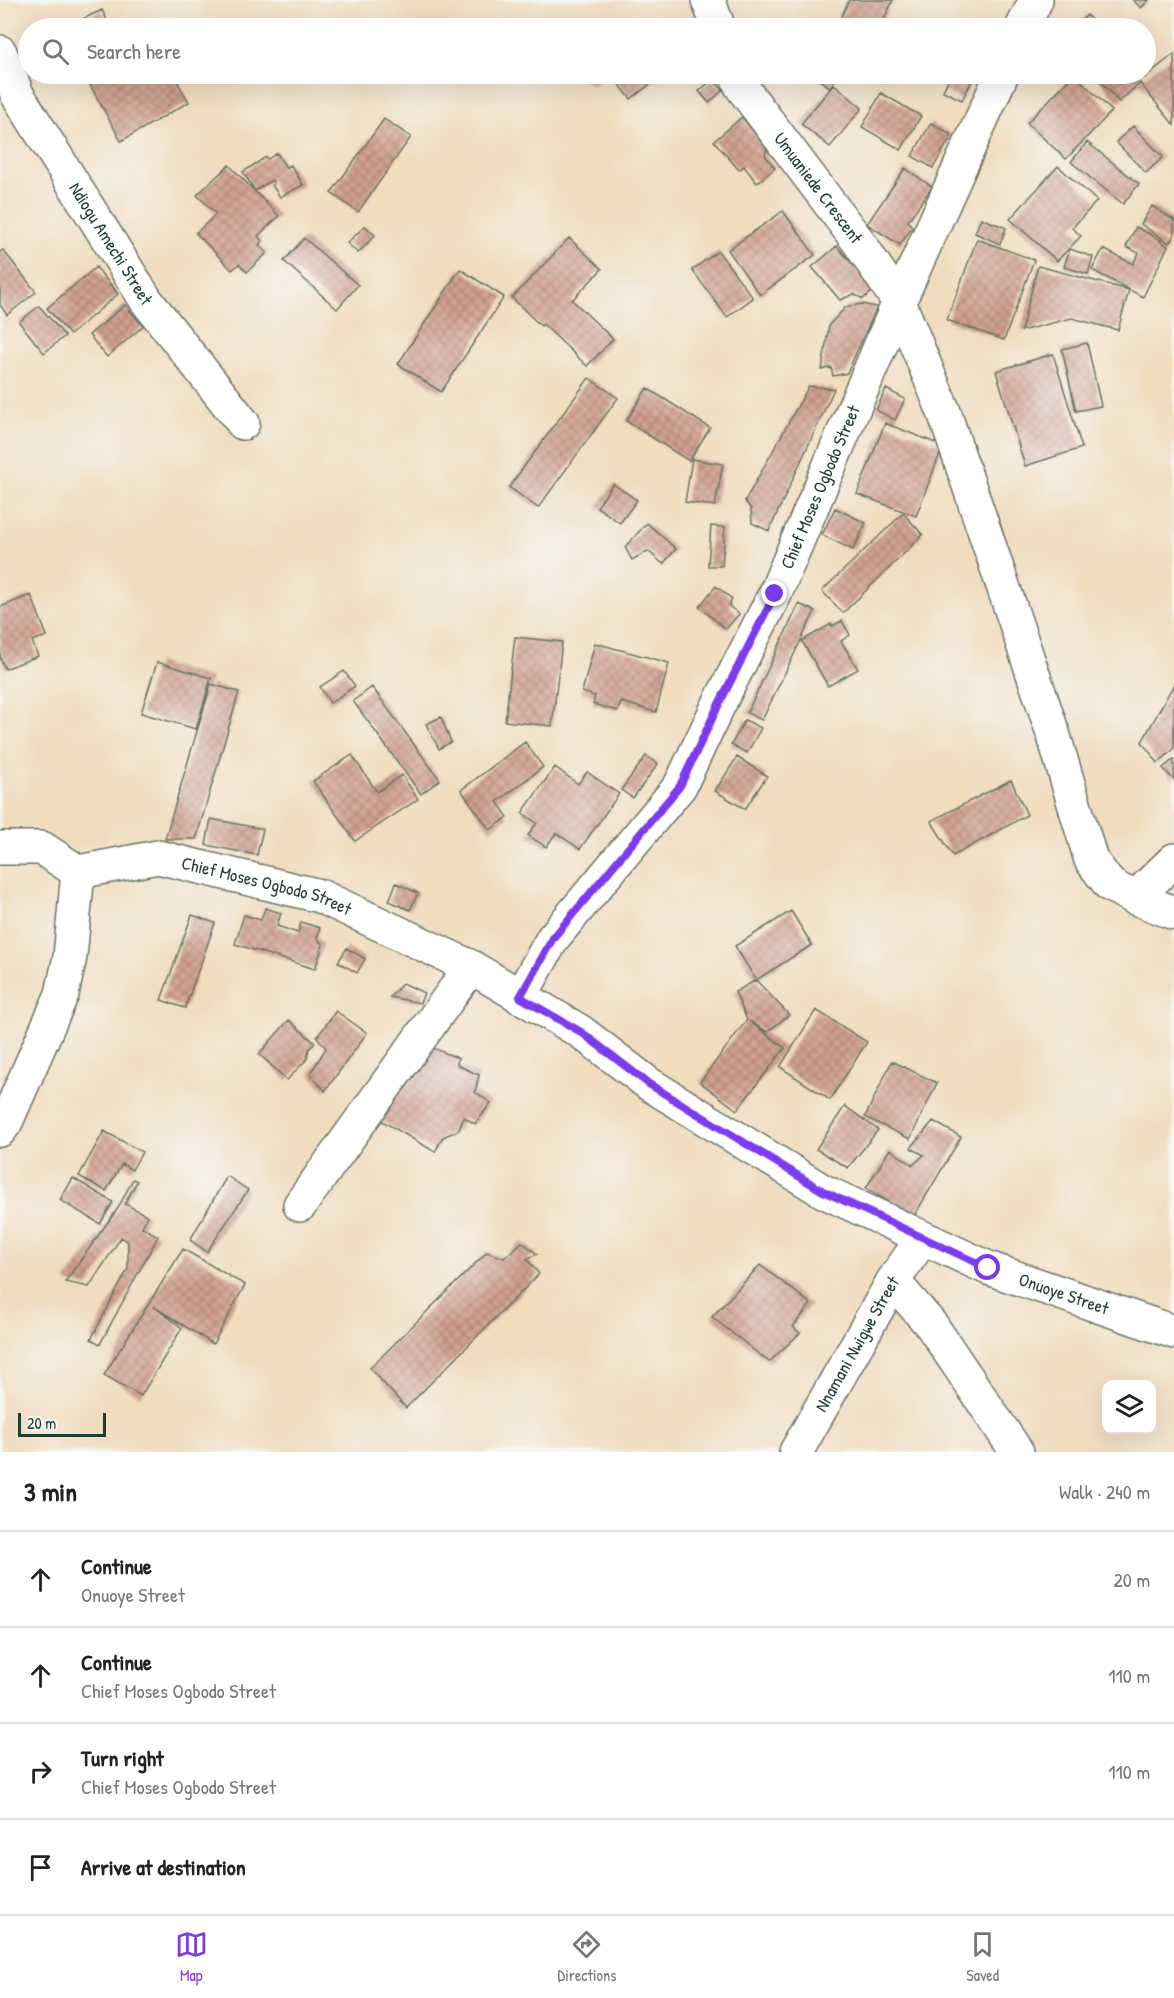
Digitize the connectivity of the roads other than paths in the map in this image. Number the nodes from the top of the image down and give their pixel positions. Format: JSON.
{"nodes":[{"id":1,"x":708,"y":0,"type":"edge"},
{"id":2,"x":1036,"y":0,"type":"edge"},
{"id":3,"x":715,"y":18,"type":"edge"},
{"id":4,"x":1027,"y":18,"type":"edge"},
{"id":5,"x":0,"y":52,"type":"edge"},
{"id":6,"x":740,"y":84,"type":"edge"},
{"id":7,"x":997,"y":84,"type":"edge"},
{"id":8,"x":899,"y":302,"type":"junction"},
{"id":9,"x":243,"y":423,"type":"dead end"},
{"id":10,"x":0,"y":848,"type":"edge"},
{"id":11,"x":1174,"y":860,"type":"edge"},
{"id":12,"x":78,"y":872,"type":"junction"},
{"id":13,"x":1135,"y":898,"type":"junction"},
{"id":14,"x":1174,"y":913,"type":"edge"},
{"id":15,"x":471,"y":967,"type":"junction"},
{"id":16,"x":520,"y":997,"type":"junction"},
{"id":17,"x":0,"y":1130,"type":"edge"},
{"id":18,"x":300,"y":1205,"type":"dead end"},
{"id":19,"x":922,"y":1239,"type":"junction"},
{"id":20,"x":893,"y":1281,"type":"junction"},
{"id":21,"x":1174,"y":1332,"type":"edge"},
{"id":22,"x":796,"y":1452,"type":"edge"},
{"id":23,"x":1017,"y":1452,"type":"edge"}],
"edges":[{"from":1,"to":3,"type":"street"},
{"from":2,"to":4,"type":"street"},
{"from":5,"to":9,"type":"street","name":"Ndiogu Amechi Street"},
{"from":6,"to":8,"type":"street","name":"Umuaniede Crescent"},
{"from":7,"to":8,"type":"street","name":"Chief Moses Ogbodo Street"},
{"from":8,"to":13,"type":"street","name":"Umuaniede Crescent"},
{"from":8,"to":16,"type":"street","name":"Chief Moses Ogbodo Street"},
{"from":10,"to":12,"type":"street"},
{"from":11,"to":13,"type":"street"},
{"from":12,"to":15,"type":"street","name":"Chief Moses Ogbodo Street"},
{"from":12,"to":17,"type":"street"},
{"from":13,"to":14,"type":"street","name":"Umuaniede Crescent"},
{"from":15,"to":16,"type":"street","name":"Chief Moses Ogbodo Street"},
{"from":15,"to":18,"type":"street"},
{"from":16,"to":19,"type":"street","name":"Chief Moses Ogbodo Street"},
{"from":19,"to":20,"type":"street","name":"Nnamani Nwigwe Street"},
{"from":19,"to":21,"type":"street","name":"Onuoye Street"},
{"from":20,"to":22,"type":"street","name":"Nnamani Nwigwe Street"},
{"from":20,"to":23,"type":"street"}]}
